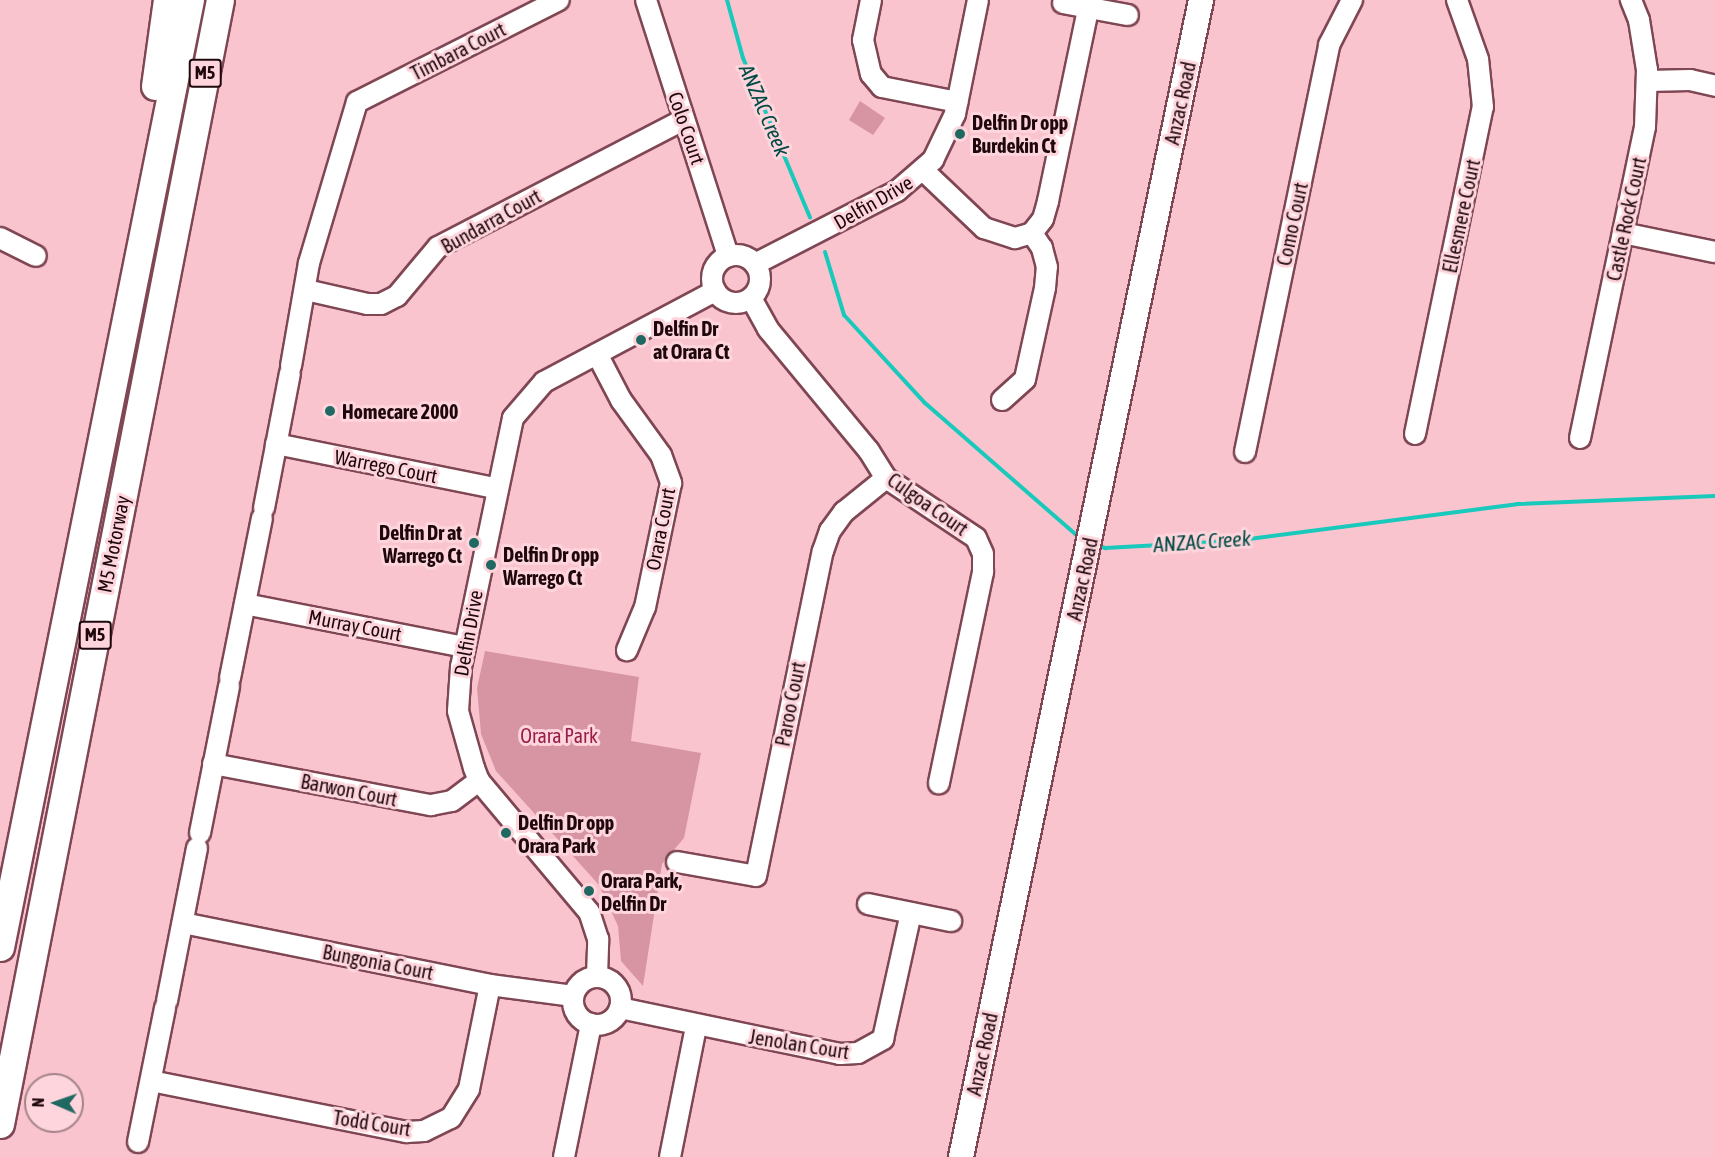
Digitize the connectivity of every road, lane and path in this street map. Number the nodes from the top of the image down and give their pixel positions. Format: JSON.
{"nodes":[{"id":1,"x":167,"y":0,"type":"edge"},
{"id":2,"x":190,"y":0,"type":"edge"},
{"id":3,"x":220,"y":0,"type":"edge"},
{"id":4,"x":228,"y":0,"type":"edge"},
{"id":5,"x":559,"y":0,"type":"edge"},
{"id":6,"x":646,"y":0,"type":"edge"},
{"id":7,"x":872,"y":0,"type":"edge"},
{"id":8,"x":978,"y":0,"type":"edge"},
{"id":9,"x":1201,"y":0,"type":"edge"},
{"id":10,"x":1352,"y":0,"type":"edge"},
{"id":11,"x":1457,"y":0,"type":"edge"},
{"id":12,"x":1631,"y":0,"type":"edge"},
{"id":13,"x":1063,"y":3,"type":"dead end"},
{"id":14,"x":1088,"y":9,"type":"junction"},
{"id":15,"x":1128,"y":15,"type":"dead end"},
{"id":16,"x":1648,"y":81,"type":"junction"},
{"id":17,"x":1715,"y":86,"type":"edge"},
{"id":18,"x":958,"y":102,"type":"junction"},
{"id":19,"x":683,"y":120,"type":"junction"},
{"id":20,"x":191,"y":146,"type":"junction"},
{"id":21,"x":924,"y":171,"type":"junction"},
{"id":22,"x":1032,"y":233,"type":"junction"},
{"id":23,"x":1623,"y":233,"type":"junction"},
{"id":24,"x":0,"y":238,"type":"edge"},
{"id":25,"x":1715,"y":252,"type":"edge"},
{"id":26,"x":36,"y":256,"type":"dead end"},
{"id":27,"x":728,"y":256,"type":"junction"},
{"id":28,"x":755,"y":264,"type":"junction"},
{"id":29,"x":306,"y":290,"type":"junction"},
{"id":30,"x":715,"y":291,"type":"junction"},
{"id":31,"x":752,"y":298,"type":"junction"},
{"id":32,"x":597,"y":354,"type":"junction"},
{"id":33,"x":1002,"y":400,"type":"dead end"},
{"id":34,"x":1414,"y":434,"type":"dead end"},
{"id":35,"x":1580,"y":438,"type":"dead end"},
{"id":36,"x":276,"y":444,"type":"junction"},
{"id":37,"x":1245,"y":452,"type":"dead end"},
{"id":38,"x":885,"y":478,"type":"junction"},
{"id":39,"x":495,"y":488,"type":"junction"},
{"id":40,"x":245,"y":604,"type":"junction"},
{"id":41,"x":465,"y":647,"type":"junction"},
{"id":42,"x":627,"y":650,"type":"dead end"},
{"id":43,"x":47,"y":725,"type":"junction"},
{"id":44,"x":213,"y":764,"type":"junction"},
{"id":45,"x":479,"y":781,"type":"junction"},
{"id":46,"x":939,"y":783,"type":"dead end"},
{"id":47,"x":677,"y":862,"type":"dead end"},
{"id":48,"x":868,"y":904,"type":"dead end"},
{"id":49,"x":911,"y":913,"type":"junction"},
{"id":50,"x":951,"y":921,"type":"dead end"},
{"id":51,"x":183,"y":922,"type":"junction"},
{"id":52,"x":0,"y":947,"type":"edge"},
{"id":53,"x":597,"y":976,"type":"junction"},
{"id":54,"x":490,"y":985,"type":"junction"},
{"id":55,"x":573,"y":996,"type":"junction"},
{"id":56,"x":620,"y":1008,"type":"junction"},
{"id":57,"x":591,"y":1024,"type":"junction"},
{"id":58,"x":696,"y":1027,"type":"junction"},
{"id":59,"x":152,"y":1082,"type":"junction"},
{"id":60,"x":0,"y":1124,"type":"edge"},
{"id":61,"x":136,"y":1151,"type":"edge"},
{"id":62,"x":564,"y":1157,"type":"edge"},
{"id":63,"x":670,"y":1157,"type":"edge"},
{"id":64,"x":961,"y":1157,"type":"edge"}],
"edges":[{"from":1,"to":43,"type":"highway"},
{"from":2,"to":43,"type":"highway","name":"M5 Motorway","number":"M5"},
{"from":3,"to":20,"type":"highway","name":"M5 Motorway","number":"M5"},
{"from":4,"to":20,"type":"highway"},
{"from":5,"to":29,"type":"street","name":"Timbara Court"},
{"from":6,"to":19,"type":"street","name":"Colo Court"},
{"from":7,"to":18,"type":"street"},
{"from":8,"to":18,"type":"street","name":"Delfin Drive"},
{"from":9,"to":64,"type":"main road","name":"Anzac Road"},
{"from":10,"to":37,"type":"street","name":"Como Court"},
{"from":11,"to":34,"type":"street","name":"Ellesmere Court"},
{"from":12,"to":16,"type":"street","name":"Castle Rock Court"},
{"from":13,"to":14,"type":"street"},
{"from":14,"to":15,"type":"street"},
{"from":14,"to":22,"type":"street"},
{"from":16,"to":17,"type":"street"},
{"from":16,"to":23,"type":"street","name":"Castle Rock Court"},
{"from":18,"to":21,"type":"street","name":"Delfin Drive"},
{"from":19,"to":27,"type":"street","name":"Colo Court"},
{"from":19,"to":29,"type":"street","name":"Bundarra Court"},
{"from":20,"to":60,"type":"highway","name":"M5 Motorway","number":"M5"},
{"from":21,"to":22,"type":"street"},
{"from":21,"to":28,"type":"street","name":"Delfin Drive"},
{"from":22,"to":33,"type":"street"},
{"from":23,"to":25,"type":"street"},
{"from":23,"to":35,"type":"street","name":"Castle Rock Court"},
{"from":24,"to":26,"type":"street"},
{"from":27,"to":28,"type":"street"},
{"from":27,"to":30,"type":"street"},
{"from":28,"to":31,"type":"street"},
{"from":29,"to":36,"type":"street"},
{"from":30,"to":31,"type":"street"},
{"from":30,"to":32,"type":"street","name":"Delfin Drive"},
{"from":31,"to":38,"type":"street","name":"Culgoa Court"},
{"from":32,"to":39,"type":"street","name":"Delfin Drive"},
{"from":32,"to":42,"type":"street","name":"Orara Court"},
{"from":36,"to":39,"type":"street","name":"Warrego Court"},
{"from":36,"to":40,"type":"street"},
{"from":38,"to":46,"type":"street","name":"Culgoa Court"},
{"from":38,"to":47,"type":"street","name":"Paroo Court"},
{"from":39,"to":41,"type":"street","name":"Delfin Drive"},
{"from":40,"to":41,"type":"street","name":"Murray Court"},
{"from":40,"to":44,"type":"street"},
{"from":41,"to":45,"type":"street","name":"Delfin Drive"},
{"from":43,"to":52,"type":"highway","name":"M5 Motorway","number":"M5"},
{"from":44,"to":45,"type":"street","name":"Barwon Court"},
{"from":44,"to":51,"type":"street"},
{"from":45,"to":53,"type":"street","name":"Delfin Drive"},
{"from":48,"to":49,"type":"street"},
{"from":49,"to":50,"type":"street"},
{"from":49,"to":58,"type":"street","name":"Jenolan Court"},
{"from":51,"to":54,"type":"street","name":"Bungonia Court"},
{"from":51,"to":59,"type":"street"},
{"from":53,"to":55,"type":"street"},
{"from":53,"to":56,"type":"street"},
{"from":54,"to":55,"type":"street","name":"Bungonia Court"},
{"from":54,"to":59,"type":"street","name":"Todd Court"},
{"from":55,"to":57,"type":"street"},
{"from":56,"to":57,"type":"street"},
{"from":56,"to":58,"type":"street","name":"Jenolan Court"},
{"from":57,"to":62,"type":"street"},
{"from":58,"to":63,"type":"street"},
{"from":59,"to":61,"type":"street"}]}
